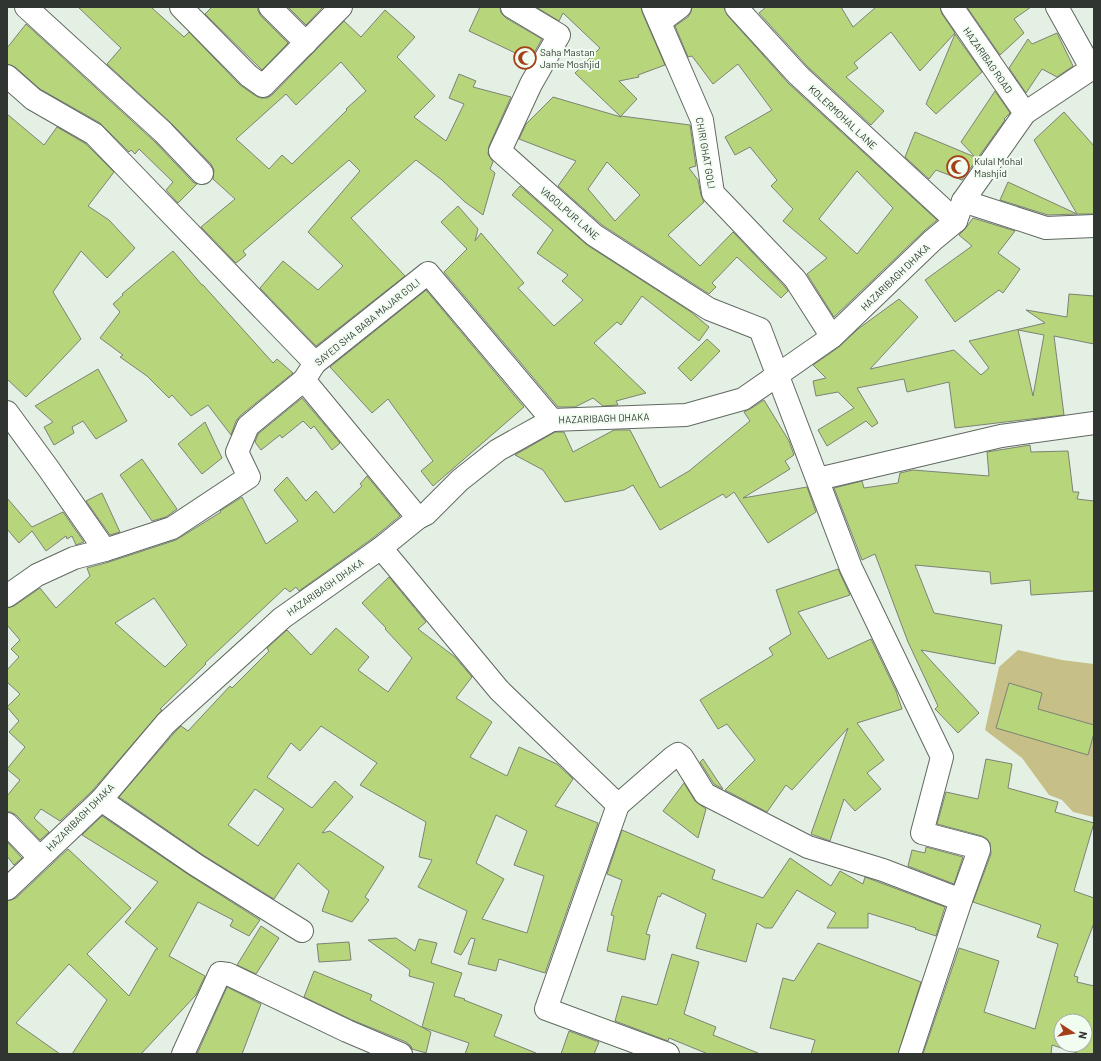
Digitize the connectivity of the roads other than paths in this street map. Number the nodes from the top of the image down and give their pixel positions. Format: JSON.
{"nodes":[{"id":1,"x":26,"y":7,"type":"edge"},
{"id":2,"x":181,"y":7,"type":"edge"},
{"id":3,"x":270,"y":7,"type":"edge"},
{"id":4,"x":341,"y":7,"type":"edge"},
{"id":5,"x":512,"y":7,"type":"edge"},
{"id":6,"x":680,"y":7,"type":"edge"},
{"id":7,"x":736,"y":7,"type":"edge"},
{"id":8,"x":952,"y":7,"type":"edge"},
{"id":9,"x":1057,"y":7,"type":"edge"},
{"id":10,"x":657,"y":14,"type":"edge"},
{"id":11,"x":306,"y":43,"type":"junction"},
{"id":12,"x":1093,"y":68,"type":"edge"},
{"id":13,"x":7,"y":76,"type":"edge"},
{"id":14,"x":1025,"y":113,"type":"junction"},
{"id":15,"x":202,"y":172,"type":"dead end"},
{"id":16,"x":959,"y":211,"type":"junction"},
{"id":17,"x":1094,"y":226,"type":"edge"},
{"id":18,"x":832,"y":336,"type":"junction"},
{"id":19,"x":310,"y":371,"type":"junction"},
{"id":20,"x":778,"y":374,"type":"junction"},
{"id":21,"x":7,"y":412,"type":"edge"},
{"id":22,"x":552,"y":420,"type":"junction"},
{"id":23,"x":1094,"y":423,"type":"edge"},
{"id":24,"x":818,"y":479,"type":"junction"},
{"id":25,"x":418,"y":518,"type":"junction"},
{"id":26,"x":381,"y":548,"type":"junction"},
{"id":27,"x":104,"y":550,"type":"junction"},
{"id":28,"x":7,"y":596,"type":"edge"},
{"id":29,"x":100,"y":800,"type":"junction"},
{"id":30,"x":618,"y":805,"type":"junction"},
{"id":31,"x":7,"y":824,"type":"edge"},
{"id":32,"x":39,"y":857,"type":"junction"},
{"id":33,"x":7,"y":888,"type":"edge"},
{"id":34,"x":961,"y":900,"type":"junction"},
{"id":35,"x":302,"y":931,"type":"dead end"},
{"id":36,"x":183,"y":1054,"type":"edge"},
{"id":37,"x":400,"y":1054,"type":"edge"},
{"id":38,"x":668,"y":1054,"type":"edge"},
{"id":39,"x":910,"y":1054,"type":"edge"}],
"edges":[{"from":1,"to":15,"type":"street"},
{"from":2,"to":11,"type":"street"},
{"from":3,"to":11,"type":"street"},
{"from":4,"to":11,"type":"street"},
{"from":5,"to":20,"type":"street","name":"VAGOLPUR LANE"},
{"from":6,"to":10,"type":"street"},
{"from":7,"to":16,"type":"street","name":"KOLERMOHAL LANE"},
{"from":8,"to":14,"type":"street","name":"HAZARIBAG ROAD"},
{"from":9,"to":12,"type":"street"},
{"from":10,"to":18,"type":"street","name":"CHIRI GHAT GOLI"},
{"from":12,"to":14,"type":"street","name":"HAZARIBAGH DHAKA"},
{"from":13,"to":19,"type":"street"},
{"from":14,"to":16,"type":"street","name":"HAZARIBAGH DHAKA"},
{"from":16,"to":17,"type":"street"},
{"from":16,"to":18,"type":"street","name":"HAZARIBAGH DHAKA"},
{"from":18,"to":20,"type":"street","name":"HAZARIBAGH DHAKA"},
{"from":19,"to":22,"type":"street","name":"SAYED SHA BABA MAJAR GOLI"},
{"from":19,"to":25,"type":"street"},
{"from":19,"to":27,"type":"street","name":"SAYED SHA BABA MAJAR GOLI"},
{"from":20,"to":22,"type":"street","name":"HAZARIBAGH DHAKA"},
{"from":20,"to":24,"type":"street"},
{"from":21,"to":27,"type":"street"},
{"from":22,"to":25,"type":"street","name":"HAZARIBAGH DHAKA"},
{"from":23,"to":24,"type":"street"},
{"from":24,"to":34,"type":"street"},
{"from":25,"to":26,"type":"street","name":"HAZARIBAGH DHAKA"},
{"from":26,"to":29,"type":"street","name":"HAZARIBAGH DHAKA"},
{"from":26,"to":30,"type":"street"},
{"from":27,"to":28,"type":"street","name":"SAYED SHA BABA MAJAR GOLI"},
{"from":29,"to":32,"type":"street","name":"HAZARIBAGH DHAKA"},
{"from":29,"to":35,"type":"street"},
{"from":30,"to":34,"type":"street"},
{"from":30,"to":38,"type":"street"},
{"from":31,"to":32,"type":"street"},
{"from":32,"to":33,"type":"street","name":"HAZARIBAGH DHAKA"},
{"from":34,"to":39,"type":"street"},
{"from":36,"to":37,"type":"street"}]}
